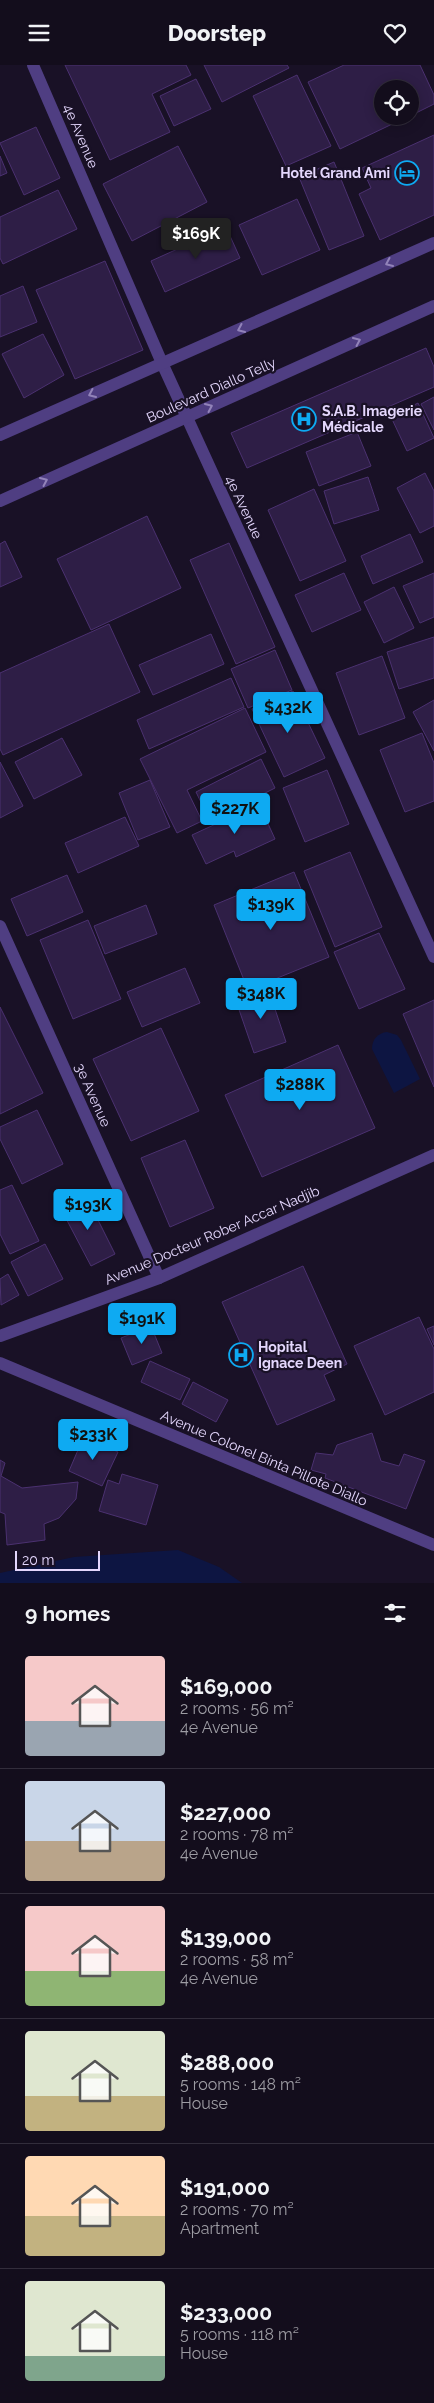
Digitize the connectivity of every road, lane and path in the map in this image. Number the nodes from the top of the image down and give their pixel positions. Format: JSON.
{"nodes":[{"id":1,"x":34,"y":65,"type":"edge"},
{"id":2,"x":434,"y":243,"type":"edge"},
{"id":3,"x":434,"y":306,"type":"edge"},
{"id":4,"x":162,"y":363,"type":"junction"},
{"id":5,"x":186,"y":417,"type":"junction"},
{"id":6,"x":0,"y":435,"type":"edge"},
{"id":7,"x":0,"y":501,"type":"edge"},
{"id":8,"x":0,"y":926,"type":"edge"},
{"id":9,"x":434,"y":957,"type":"edge"},
{"id":10,"x":434,"y":1155,"type":"edge"},
{"id":11,"x":159,"y":1278,"type":"junction"},
{"id":12,"x":0,"y":1336,"type":"edge"},
{"id":13,"x":0,"y":1363,"type":"edge"},
{"id":14,"x":434,"y":1545,"type":"edge"}],
"edges":[{"from":1,"to":4,"type":"street","name":"4e Avenue"},
{"from":2,"to":4,"type":"street","one_way":true},
{"from":5,"to":3,"type":"street","name":"Boulevard Diallo Telly","one_way":true},
{"from":4,"to":5,"type":"street","name":"4e Avenue"},
{"from":4,"to":6,"type":"street","one_way":true},
{"from":7,"to":5,"type":"street","name":"Boulevard Diallo Telly","one_way":true},
{"from":5,"to":9,"type":"street","name":"4e Avenue"},
{"from":8,"to":11,"type":"street","name":"3e Avenue"},
{"from":10,"to":11,"type":"street","name":"Avenue Docteur Rober Accar Nadjib"},
{"from":11,"to":12,"type":"street","name":"Avenue Docteur Rober Accar Nadjib"},
{"from":13,"to":14,"type":"street","name":"Avenue Colonel Binta Pillote Diallo"}]}
